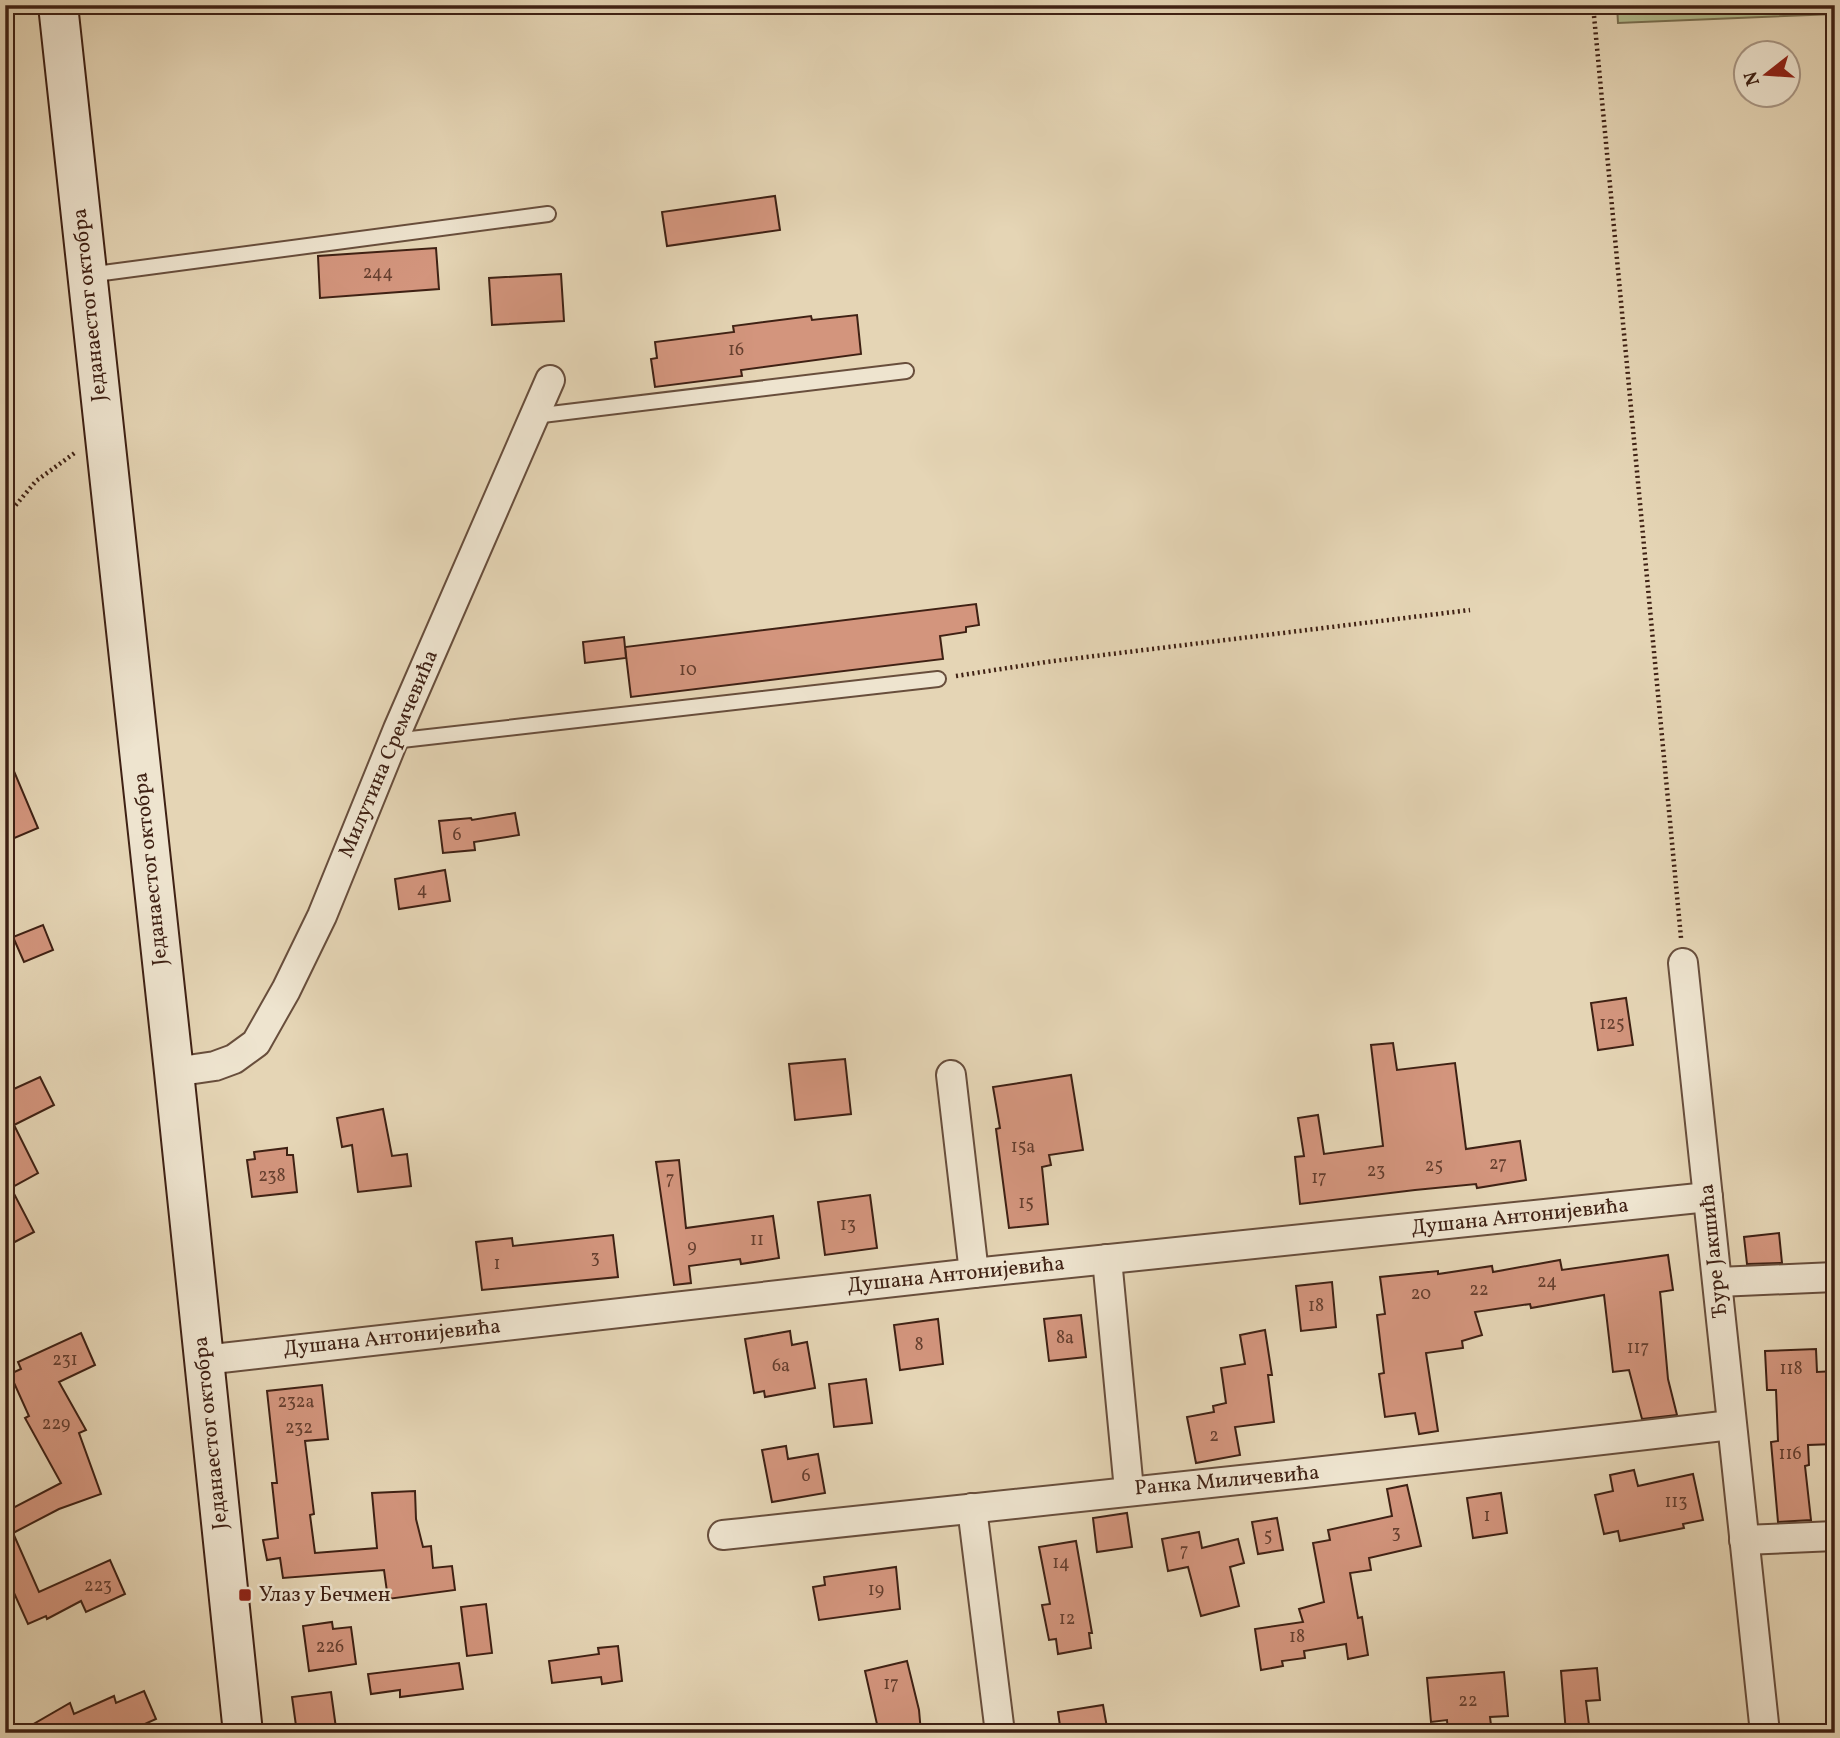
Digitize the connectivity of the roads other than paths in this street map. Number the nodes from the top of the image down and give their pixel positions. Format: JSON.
{"nodes":[{"id":1,"x":58,"y":5,"type":"edge"},
{"id":2,"x":548,"y":214,"type":"dead end"},
{"id":3,"x":87,"y":275,"type":"junction"},
{"id":4,"x":906,"y":371,"type":"dead end"},
{"id":5,"x":550,"y":380,"type":"dead end"},
{"id":6,"x":534,"y":416,"type":"junction"},
{"id":7,"x":938,"y":679,"type":"road end"},
{"id":8,"x":393,"y":741,"type":"junction"},
{"id":9,"x":1684,"y":963,"type":"road end"},
{"id":10,"x":174,"y":1072,"type":"junction"},
{"id":11,"x":951,"y":1075,"type":"dead end"},
{"id":12,"x":1708,"y":1197,"type":"junction"},
{"id":13,"x":1107,"y":1259,"type":"junction"},
{"id":14,"x":974,"y":1273,"type":"junction"},
{"id":15,"x":1835,"y":1277,"type":"edge"},
{"id":16,"x":1718,"y":1282,"type":"junction"},
{"id":17,"x":204,"y":1360,"type":"junction"},
{"id":18,"x":1731,"y":1425,"type":"junction"},
{"id":19,"x":1129,"y":1490,"type":"junction"},
{"id":20,"x":972,"y":1508,"type":"junction"},
{"id":21,"x":723,"y":1535,"type":"dead end"},
{"id":22,"x":1835,"y":1535,"type":"edge"},
{"id":23,"x":1744,"y":1540,"type":"junction"},
{"id":24,"x":243,"y":1733,"type":"edge"},
{"id":25,"x":1000,"y":1733,"type":"edge"},
{"id":26,"x":1765,"y":1733,"type":"edge"}],
"edges":[{"from":1,"to":3,"type":"main road","name":"Једанаестог октобра"},
{"from":2,"to":3,"type":"lane"},
{"from":3,"to":10,"type":"main road","name":"Једанаестог октобра"},
{"from":4,"to":6,"type":"lane"},
{"from":5,"to":6,"type":"street","name":"Милутина Сремчевића"},
{"from":6,"to":8,"type":"street","name":"Милутина Сремчевића"},
{"from":7,"to":8,"type":"lane"},
{"from":8,"to":10,"type":"street","name":"Милутина Сремчевића"},
{"from":9,"to":12,"type":"street","name":"Ђуре Јакшића"},
{"from":10,"to":17,"type":"main road","name":"Једанаестог октобра"},
{"from":11,"to":14,"type":"street"},
{"from":12,"to":13,"type":"street","name":"Душана Антонијевића"},
{"from":12,"to":16,"type":"street","name":"Ђуре Јакшића"},
{"from":13,"to":14,"type":"street","name":"Душана Антонијевића"},
{"from":13,"to":19,"type":"street"},
{"from":14,"to":17,"type":"street","name":"Душана Антонијевића"},
{"from":15,"to":16,"type":"street"},
{"from":16,"to":18,"type":"street","name":"Ђуре Јакшића"},
{"from":17,"to":24,"type":"main road","name":"Једанаестог октобра"},
{"from":18,"to":19,"type":"street","name":"Ранка Миличевића"},
{"from":18,"to":23,"type":"street","name":"Ђуре Јакшића"},
{"from":19,"to":20,"type":"street","name":"Ранка Миличевића"},
{"from":20,"to":21,"type":"street","name":"Ранка Миличевића"},
{"from":20,"to":25,"type":"street"},
{"from":22,"to":23,"type":"street"},
{"from":23,"to":26,"type":"street","name":"Ђуре Јакшића"}]}
